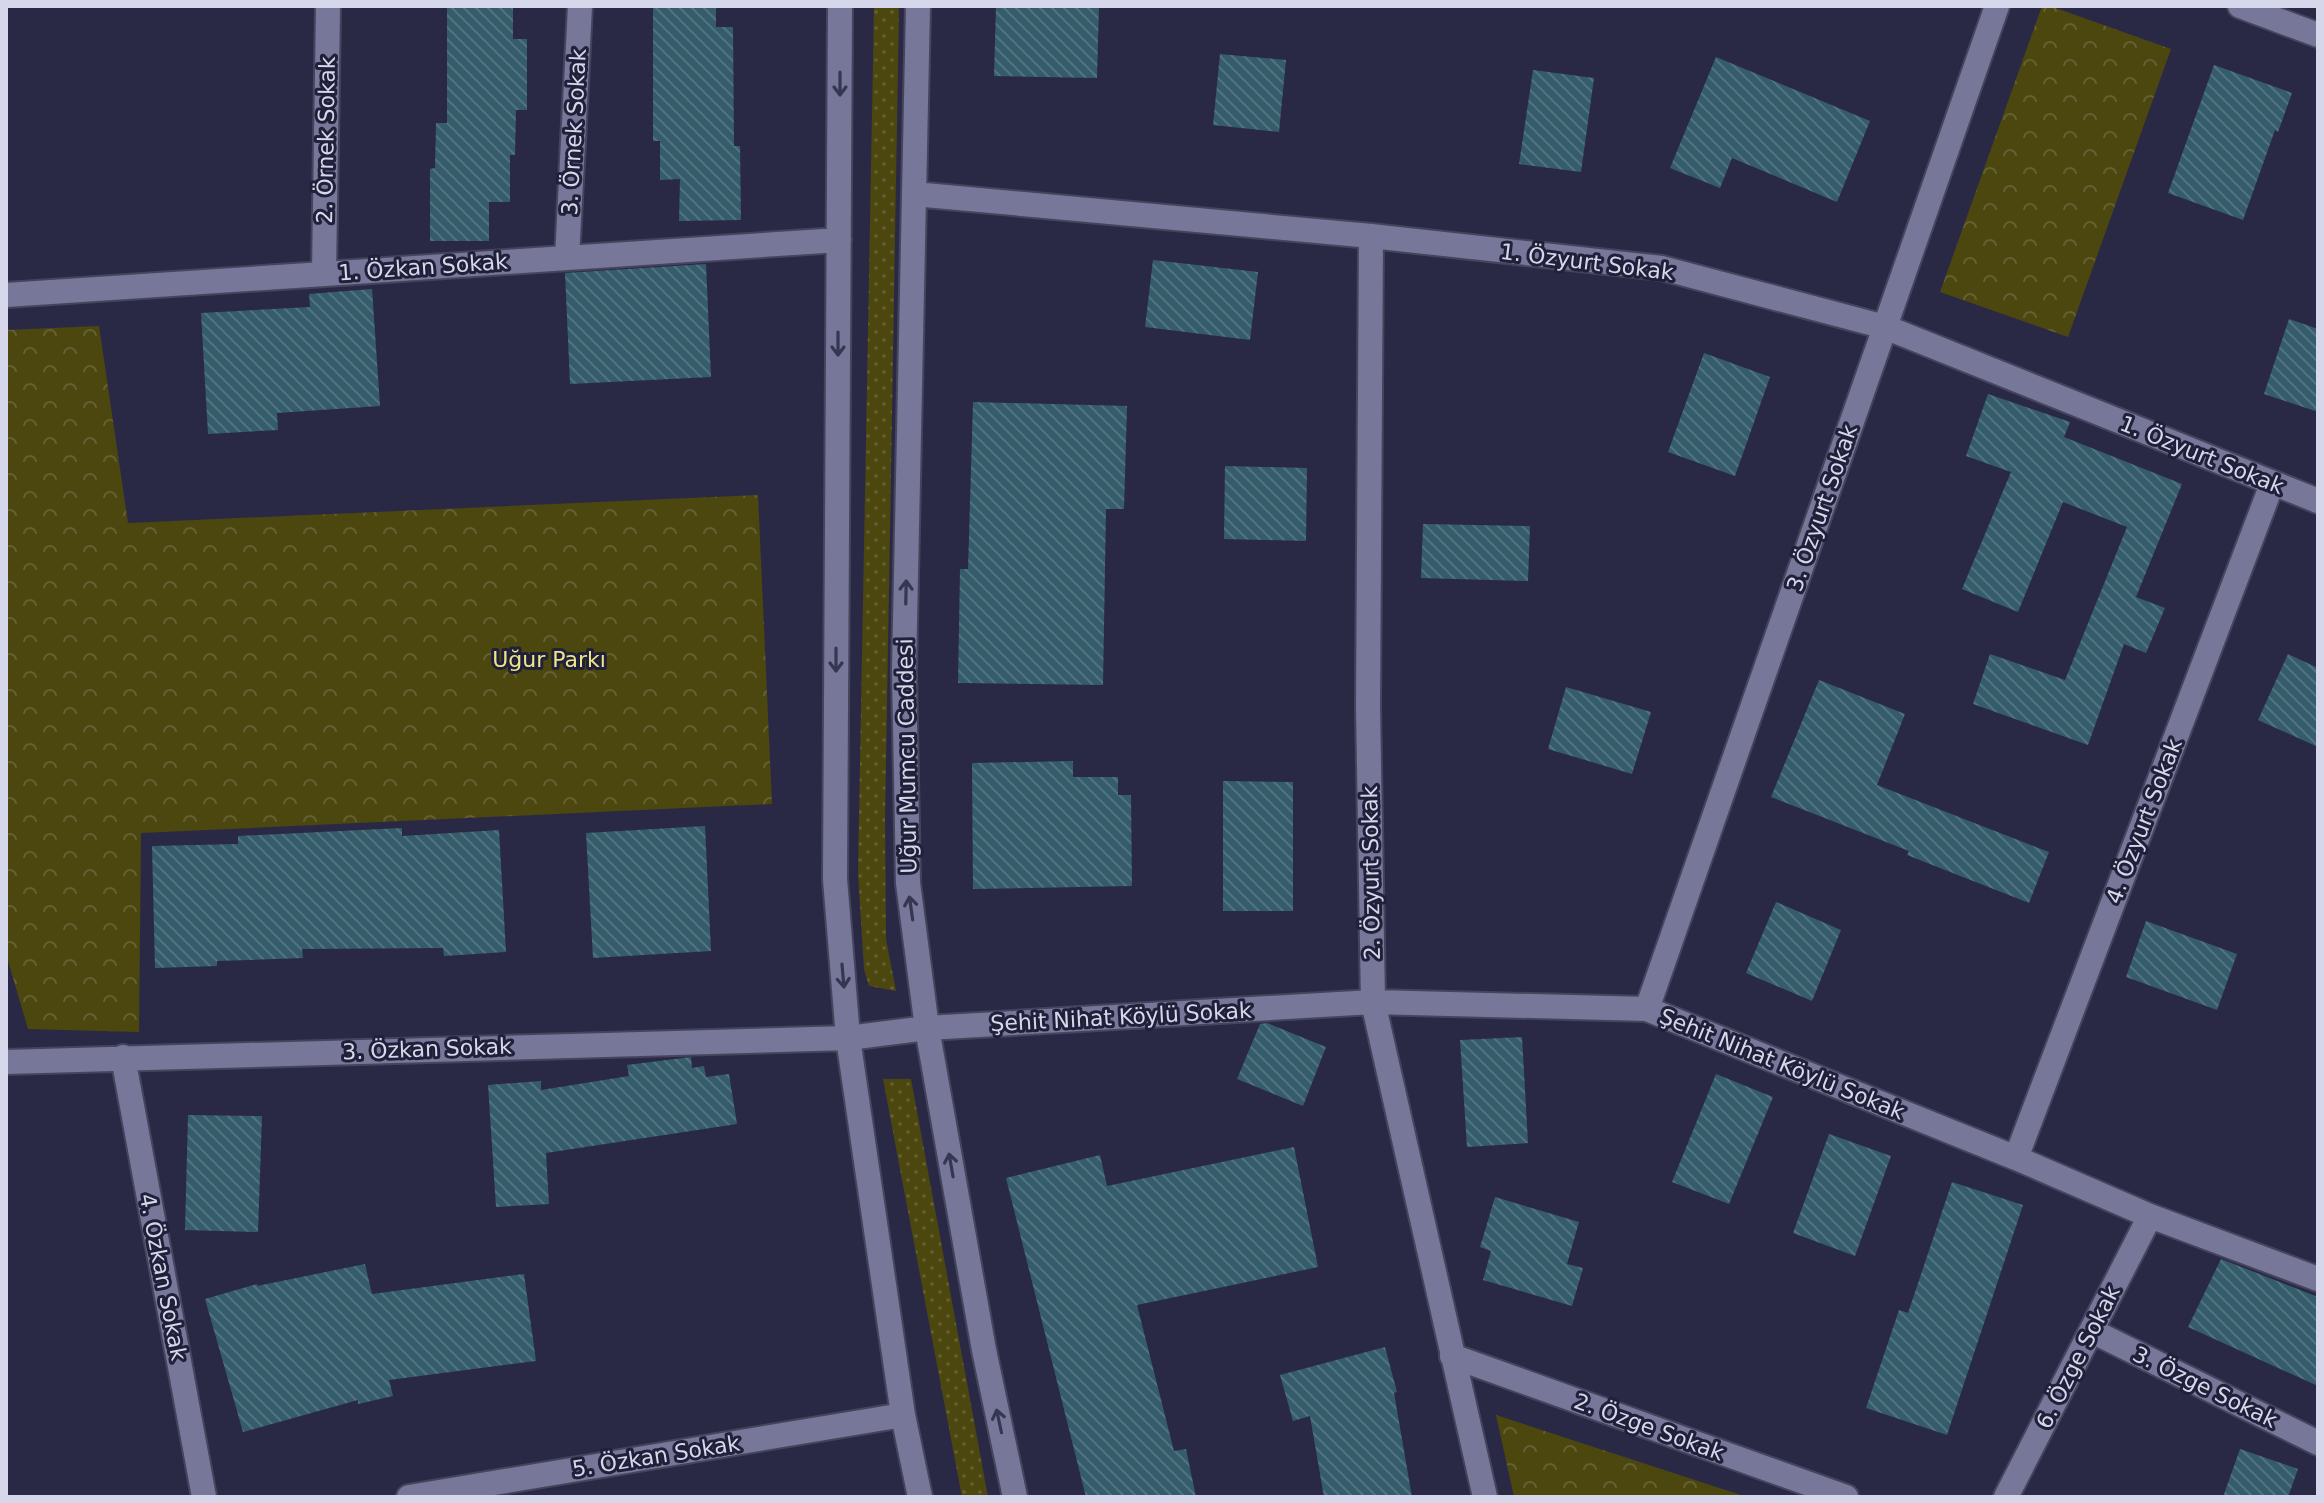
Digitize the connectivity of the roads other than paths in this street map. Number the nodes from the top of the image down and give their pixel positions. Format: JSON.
{"nodes":[{"id":1,"x":328,"y":6,"type":"edge"},
{"id":2,"x":580,"y":6,"type":"edge"},
{"id":3,"x":840,"y":6,"type":"edge"},
{"id":4,"x":918,"y":6,"type":"edge"},
{"id":5,"x":1997,"y":6,"type":"edge"},
{"id":6,"x":2240,"y":6,"type":"edge"},
{"id":7,"x":2318,"y":35,"type":"edge"},
{"id":8,"x":914,"y":194,"type":"junction"},
{"id":9,"x":1371,"y":236,"type":"junction"},
{"id":10,"x":839,"y":240,"type":"junction"},
{"id":11,"x":567,"y":258,"type":"junction"},
{"id":12,"x":324,"y":274,"type":"junction"},
{"id":13,"x":6,"y":295,"type":"edge"},
{"id":14,"x":1885,"y":327,"type":"junction"},
{"id":15,"x":2272,"y":484,"type":"junction"},
{"id":16,"x":2318,"y":501,"type":"edge"},
{"id":17,"x":1373,"y":1002,"type":"junction"},
{"id":18,"x":1647,"y":1009,"type":"junction"},
{"id":19,"x":927,"y":1028,"type":"junction"},
{"id":20,"x":848,"y":1038,"type":"junction"},
{"id":21,"x":123,"y":1057,"type":"junction"},
{"id":22,"x":6,"y":1062,"type":"edge"},
{"id":23,"x":2016,"y":1158,"type":"junction"},
{"id":24,"x":2150,"y":1216,"type":"junction"},
{"id":25,"x":2318,"y":1279,"type":"edge"},
{"id":26,"x":2092,"y":1331,"type":"junction"},
{"id":27,"x":1452,"y":1356,"type":"junction"},
{"id":28,"x":903,"y":1415,"type":"junction"},
{"id":29,"x":2318,"y":1443,"type":"edge"},
{"id":30,"x":424,"y":1496,"type":"edge"},
{"id":31,"x":204,"y":1497,"type":"edge"},
{"id":32,"x":920,"y":1497,"type":"edge"},
{"id":33,"x":1015,"y":1497,"type":"edge"},
{"id":34,"x":1485,"y":1497,"type":"edge"},
{"id":35,"x":1846,"y":1497,"type":"edge"},
{"id":36,"x":2006,"y":1497,"type":"edge"}],
"edges":[{"from":1,"to":12,"type":"street","name":"2. Örnek Sokak"},
{"from":2,"to":11,"type":"street","name":"3. Örnek Sokak"},
{"from":3,"to":10,"type":"street","one_way":true},
{"from":4,"to":8,"type":"street","name":"Uğur Mumcu Caddesi"},
{"from":5,"to":14,"type":"street","name":"3. Özyurt Sokak"},
{"from":6,"to":7,"type":"street"},
{"from":8,"to":9,"type":"street","name":"1. Özyurt Sokak"},
{"from":19,"to":8,"type":"street","name":"Uğur Mumcu Caddesi","one_way":true},
{"from":9,"to":14,"type":"street","name":"1. Özyurt Sokak"},
{"from":9,"to":17,"type":"street","name":"2. Özyurt Sokak"},
{"from":10,"to":11,"type":"street","name":"1. Özkan Sokak"},
{"from":10,"to":20,"type":"street","one_way":true},
{"from":11,"to":12,"type":"street","name":"1. Özkan Sokak"},
{"from":12,"to":13,"type":"street","name":"1. Özkan Sokak"},
{"from":14,"to":15,"type":"street","name":"1. Özyurt Sokak"},
{"from":14,"to":18,"type":"street","name":"3. Özyurt Sokak"},
{"from":15,"to":16,"type":"street","name":"1. Özyurt Sokak"},
{"from":15,"to":23,"type":"street","name":"4. Özyurt Sokak"},
{"from":17,"to":18,"type":"street","name":"Şehit Nihat Köylü Sokak"},
{"from":17,"to":19,"type":"street","name":"Şehit Nihat Köylü Sokak"},
{"from":17,"to":27,"type":"street","name":"2. Özyurt Sokak"},
{"from":18,"to":23,"type":"street","name":"Şehit Nihat Köylü Sokak"},
{"from":19,"to":20,"type":"street","name":"Şehit Nihat Köylü Sokak"},
{"from":33,"to":19,"type":"street","name":"Uğur Mumcu Caddesi","one_way":true},
{"from":20,"to":21,"type":"street","name":"3. Özkan Sokak"},
{"from":20,"to":28,"type":"street"},
{"from":21,"to":22,"type":"street","name":"3. Özkan Sokak"},
{"from":21,"to":31,"type":"street","name":"4. Özkan Sokak"},
{"from":23,"to":24,"type":"street","name":"Şehit Nihat Köylü Sokak"},
{"from":24,"to":25,"type":"street","name":"Şehit Nihat Köylü Sokak"},
{"from":24,"to":26,"type":"street","name":"6. Özge Sokak"},
{"from":26,"to":29,"type":"street","name":"3. Özge Sokak"},
{"from":26,"to":36,"type":"street","name":"6. Özge Sokak"},
{"from":27,"to":34,"type":"street","name":"2. Özyurt Sokak"},
{"from":27,"to":35,"type":"street","name":"2. Özge Sokak"},
{"from":28,"to":30,"type":"street","name":"5. Özkan Sokak"},
{"from":28,"to":32,"type":"street"}]}
